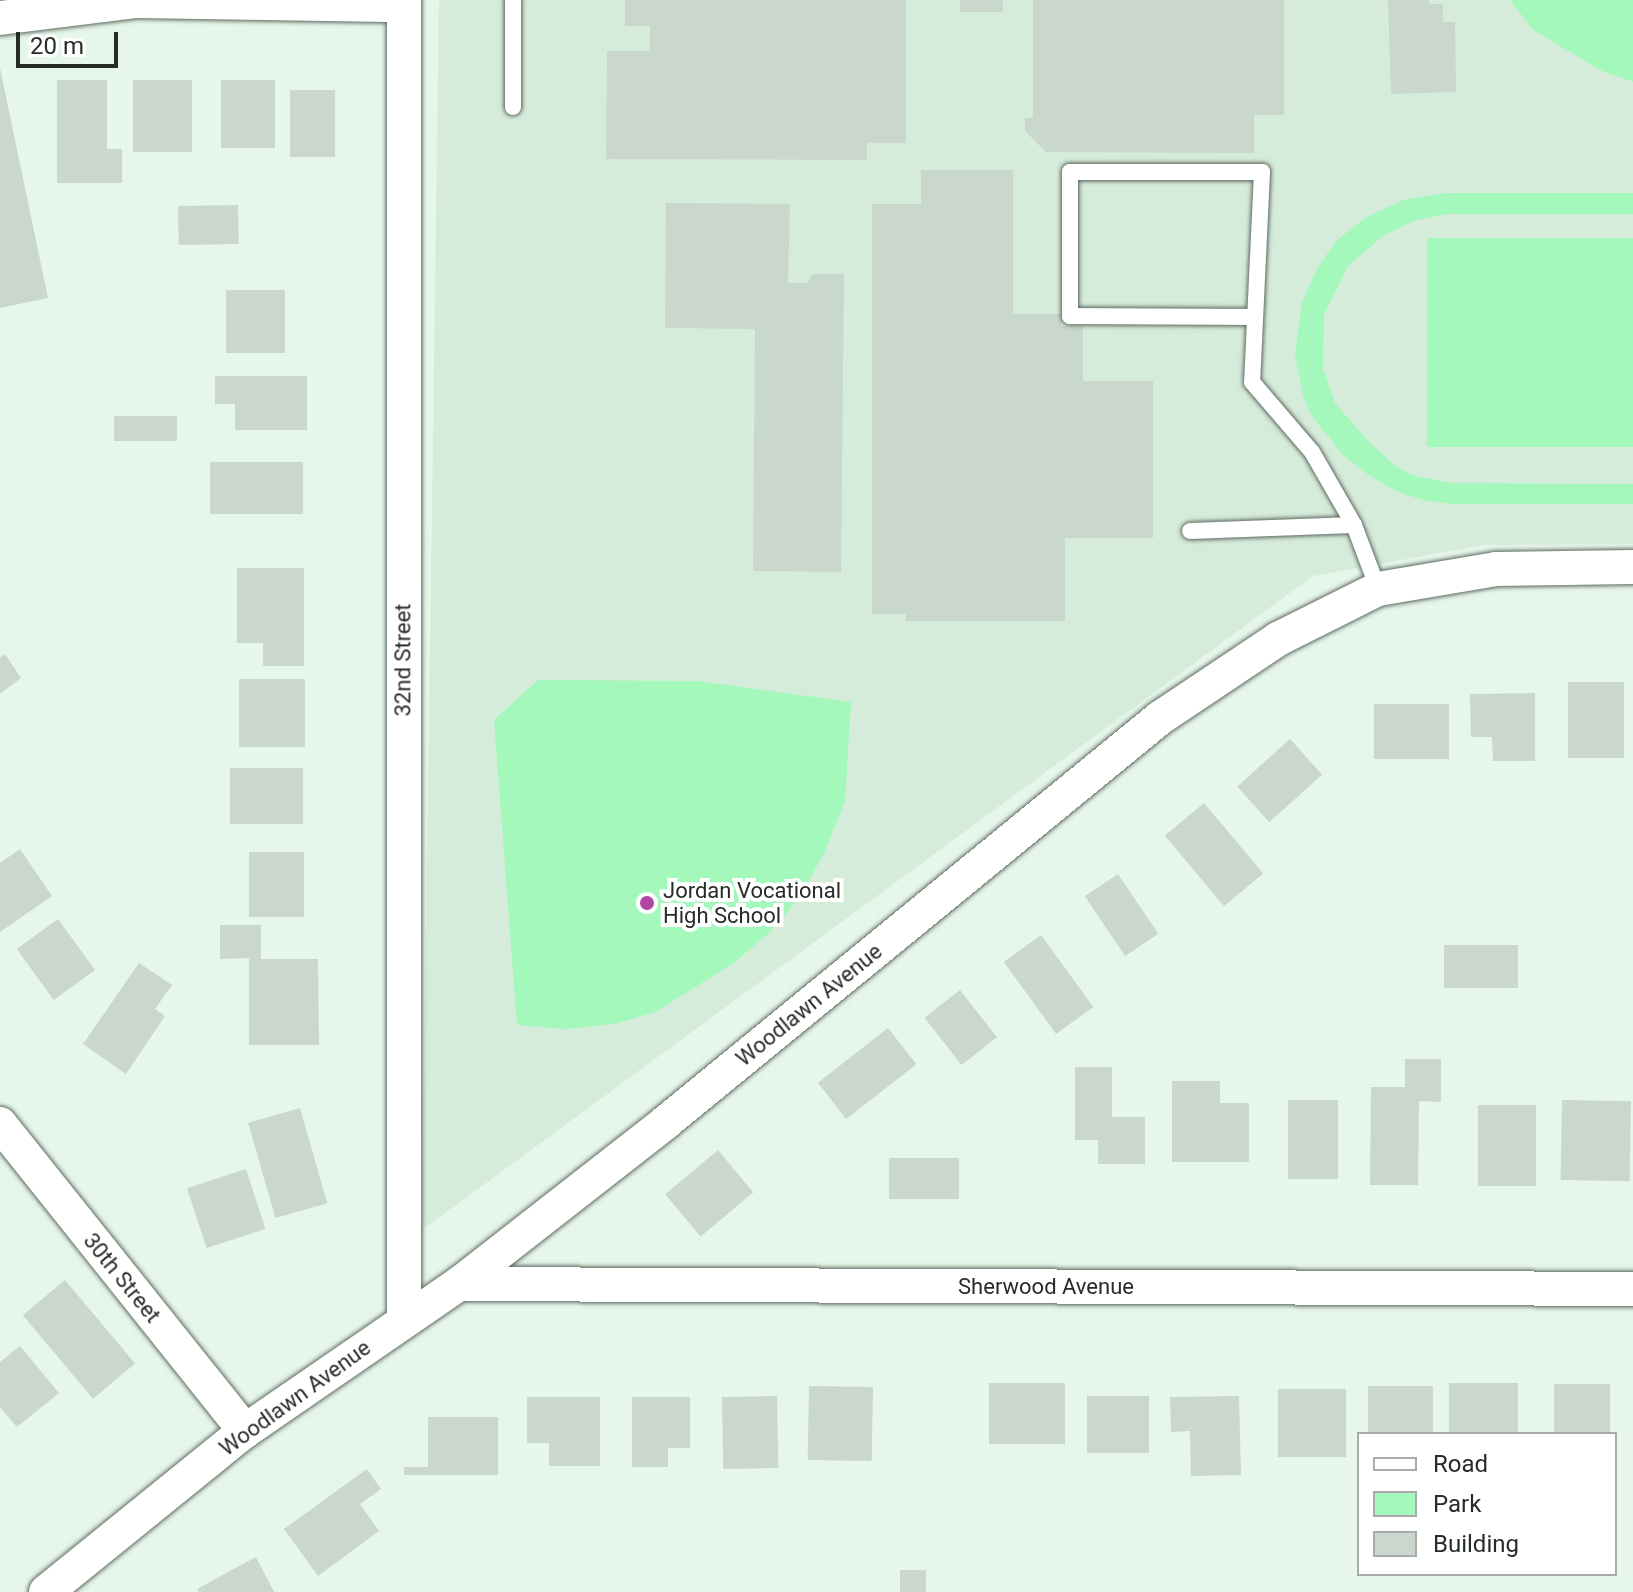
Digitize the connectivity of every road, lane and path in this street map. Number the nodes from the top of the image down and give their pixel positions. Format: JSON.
{"nodes":[{"id":1,"x":513,"y":0,"type":"edge"},
{"id":2,"x":404,"y":2,"type":"edge"},
{"id":3,"x":0,"y":18,"type":"edge"},
{"id":4,"x":513,"y":107,"type":"dead end"},
{"id":5,"x":1255,"y":317,"type":"junction"},
{"id":6,"x":1354,"y":525,"type":"junction"},
{"id":7,"x":1190,"y":531,"type":"dead end"},
{"id":8,"x":1633,"y":567,"type":"edge"},
{"id":9,"x":1378,"y":589,"type":"junction"},
{"id":10,"x":0,"y":1124,"type":"edge"},
{"id":11,"x":459,"y":1284,"type":"junction"},
{"id":12,"x":1633,"y":1289,"type":"edge"},
{"id":13,"x":404,"y":1319,"type":"junction"},
{"id":14,"x":245,"y":1431,"type":"junction"},
{"id":15,"x":46,"y":1592,"type":"edge"}],
"edges":[{"from":1,"to":4,"type":"lane"},
{"from":2,"to":3,"type":"street"},
{"from":2,"to":13,"type":"street","name":"32nd Street"},
{"from":5,"to":5,"type":"lane"},
{"from":5,"to":6,"type":"lane"},
{"from":6,"to":7,"type":"lane"},
{"from":6,"to":9,"type":"lane"},
{"from":8,"to":9,"type":"street","name":"Woodlawn Avenue"},
{"from":9,"to":11,"type":"street","name":"Woodlawn Avenue"},
{"from":10,"to":14,"type":"street","name":"30th Street"},
{"from":11,"to":12,"type":"street","name":"Sherwood Avenue"},
{"from":11,"to":13,"type":"street","name":"Woodlawn Avenue"},
{"from":13,"to":14,"type":"street","name":"Woodlawn Avenue"},
{"from":14,"to":15,"type":"street","name":"Woodlawn Avenue"}]}
